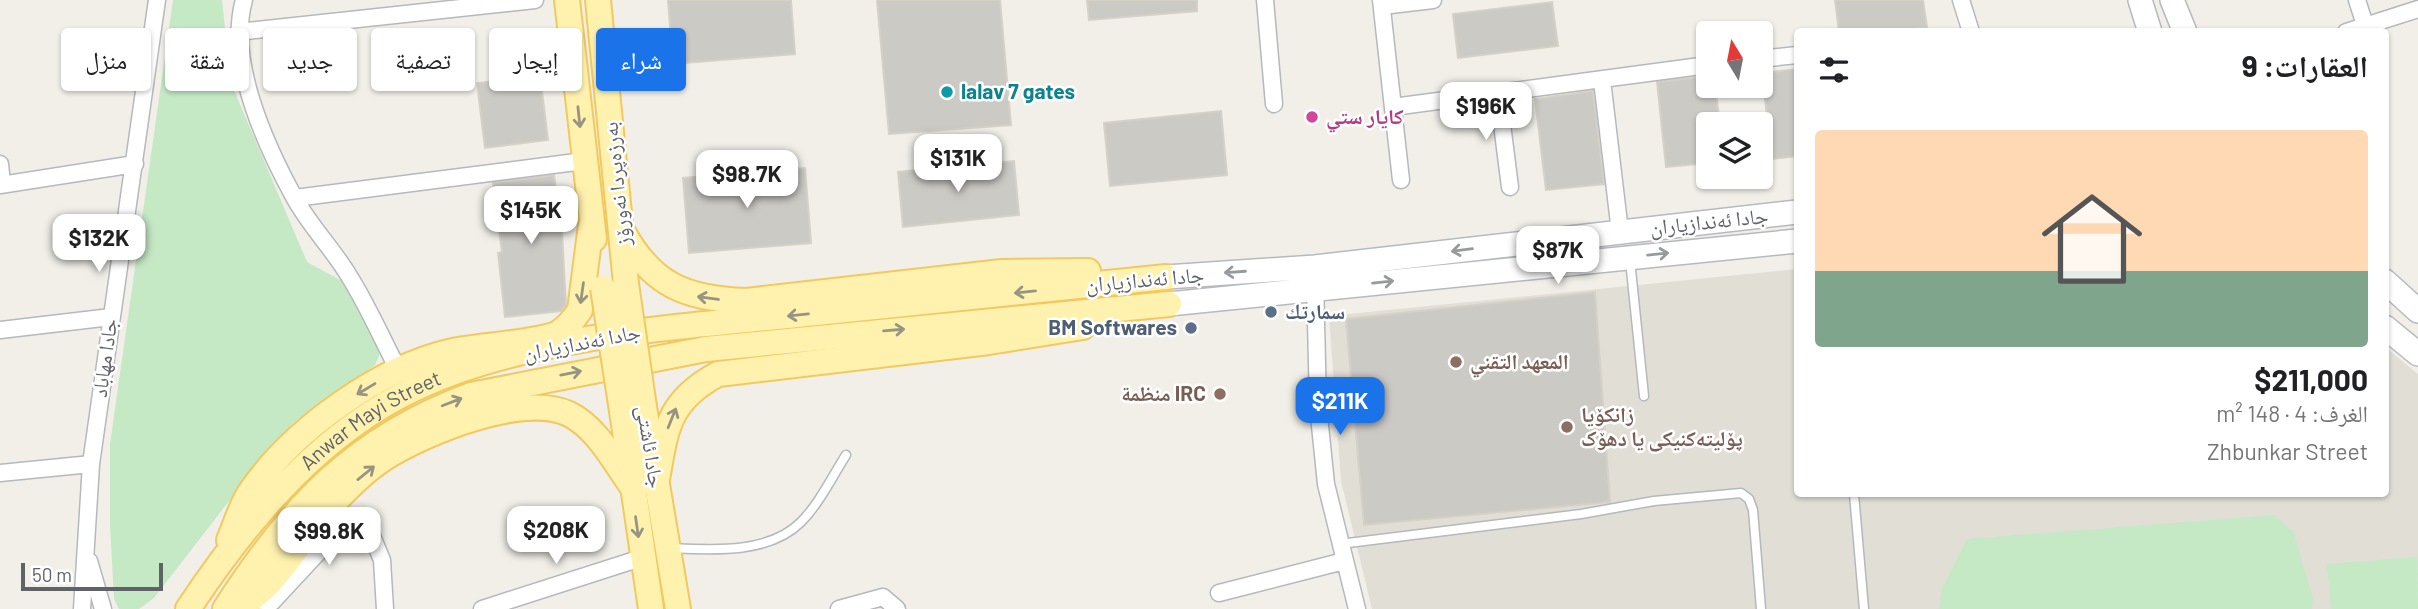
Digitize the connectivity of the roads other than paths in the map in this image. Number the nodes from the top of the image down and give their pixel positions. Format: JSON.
{"nodes":[{"id":1,"x":158,"y":0,"type":"edge"},
{"id":2,"x":244,"y":0,"type":"edge"},
{"id":3,"x":535,"y":0,"type":"edge"},
{"id":4,"x":567,"y":0,"type":"edge"},
{"id":5,"x":598,"y":0,"type":"edge"},
{"id":6,"x":1265,"y":0,"type":"edge"},
{"id":7,"x":1433,"y":0,"type":"edge"},
{"id":8,"x":1961,"y":0,"type":"edge"},
{"id":9,"x":2140,"y":0,"type":"edge"},
{"id":10,"x":2172,"y":0,"type":"edge"},
{"id":11,"x":2357,"y":0,"type":"edge"},
{"id":12,"x":1382,"y":3,"type":"edge"},
{"id":13,"x":2418,"y":9,"type":"edge"},
{"id":14,"x":2365,"y":25,"type":"junction"},
{"id":15,"x":240,"y":28,"type":"edge"},
{"id":16,"x":1970,"y":28,"type":"edge"},
{"id":17,"x":2149,"y":28,"type":"edge"},
{"id":18,"x":2183,"y":28,"type":"edge"},
{"id":19,"x":2357,"y":28,"type":"edge"},
{"id":20,"x":249,"y":31,"type":"edge"},
{"id":21,"x":1794,"y":55,"type":"edge"},
{"id":22,"x":1773,"y":58,"type":"edge"},
{"id":23,"x":1696,"y":67,"type":"edge"},
{"id":24,"x":1602,"y":80,"type":"junction"},
{"id":25,"x":249,"y":87,"type":"edge"},
{"id":26,"x":1498,"y":93,"type":"junction"},
{"id":27,"x":1274,"y":104,"type":"dead end"},
{"id":28,"x":1393,"y":107,"type":"junction"},
{"id":29,"x":584,"y":160,"type":"junction"},
{"id":30,"x":135,"y":163,"type":"junction"},
{"id":31,"x":0,"y":164,"type":"edge"},
{"id":32,"x":1401,"y":180,"type":"dead end"},
{"id":33,"x":1,"y":184,"type":"edge"},
{"id":34,"x":1510,"y":187,"type":"dead end"},
{"id":35,"x":295,"y":198,"type":"junction"},
{"id":36,"x":1794,"y":212,"type":"edge"},
{"id":37,"x":591,"y":225,"type":"junction"},
{"id":38,"x":622,"y":230,"type":"junction"},
{"id":39,"x":1620,"y":232,"type":"junction"},
{"id":40,"x":1794,"y":241,"type":"edge"},
{"id":41,"x":1630,"y":257,"type":"junction"},
{"id":42,"x":1166,"y":277,"type":"junction"},
{"id":43,"x":1315,"y":278,"type":"junction"},
{"id":44,"x":2389,"y":285,"type":"edge"},
{"id":45,"x":615,"y":286,"type":"junction"},
{"id":46,"x":1169,"y":304,"type":"junction"},
{"id":47,"x":2418,"y":311,"type":"edge"},
{"id":48,"x":111,"y":317,"type":"junction"},
{"id":49,"x":0,"y":330,"type":"edge"},
{"id":50,"x":2389,"y":330,"type":"edge"},
{"id":51,"x":2418,"y":354,"type":"edge"},
{"id":52,"x":495,"y":360,"type":"joint"},
{"id":53,"x":399,"y":370,"type":"junction"},
{"id":54,"x":504,"y":386,"type":"joint"},
{"id":55,"x":1644,"y":396,"type":"dead end"},
{"id":56,"x":633,"y":409,"type":"junction"},
{"id":57,"x":846,"y":456,"type":"dead end"},
{"id":58,"x":91,"y":464,"type":"junction"},
{"id":59,"x":0,"y":473,"type":"edge"},
{"id":60,"x":631,"y":485,"type":"junction"},
{"id":61,"x":656,"y":485,"type":"junction"},
{"id":62,"x":1854,"y":497,"type":"edge"},
{"id":63,"x":1340,"y":544,"type":"junction"},
{"id":64,"x":666,"y":547,"type":"junction"},
{"id":65,"x":86,"y":551,"type":"junction"},
{"id":66,"x":641,"y":558,"type":"junction"},
{"id":67,"x":1344,"y":561,"type":"junction"},
{"id":68,"x":219,"y":562,"type":"junction"},
{"id":69,"x":1219,"y":593,"type":"dead end"},
{"id":70,"x":244,"y":604,"type":"edge"},
{"id":71,"x":82,"y":609,"type":"edge"},
{"id":72,"x":103,"y":609,"type":"edge"},
{"id":73,"x":188,"y":609,"type":"edge"},
{"id":74,"x":225,"y":609,"type":"edge"},
{"id":75,"x":385,"y":609,"type":"edge"},
{"id":76,"x":482,"y":609,"type":"edge"},
{"id":77,"x":651,"y":609,"type":"edge"},
{"id":78,"x":678,"y":609,"type":"edge"},
{"id":79,"x":839,"y":609,"type":"edge"},
{"id":80,"x":897,"y":609,"type":"edge"},
{"id":81,"x":1357,"y":609,"type":"edge"},
{"id":82,"x":1760,"y":609,"type":"edge"},
{"id":83,"x":1864,"y":609,"type":"edge"}],
"edges":[{"from":1,"to":30,"type":"street","name":"جادا مهاباد"},
{"from":2,"to":15,"type":"street"},
{"from":3,"to":20,"type":"street"},
{"from":4,"to":29,"type":"main road","name":"بەرزەپردا نەورۆز","one_way":true},
{"from":5,"to":38,"type":"main road","name":"بەرزەپردا نەورۆز"},
{"from":6,"to":27,"type":"street"},
{"from":7,"to":12,"type":"street"},
{"from":8,"to":16,"type":"street"},
{"from":9,"to":17,"type":"main road"},
{"from":10,"to":18,"type":"main road"},
{"from":11,"to":14,"type":"street"},
{"from":12,"to":28,"type":"street"},
{"from":13,"to":14,"type":"street"},
{"from":14,"to":19,"type":"street"},
{"from":21,"to":22,"type":"street"},
{"from":23,"to":24,"type":"street"},
{"from":24,"to":26,"type":"street"},
{"from":24,"to":39,"type":"street"},
{"from":25,"to":35,"type":"street"},
{"from":26,"to":28,"type":"street"},
{"from":26,"to":34,"type":"street"},
{"from":28,"to":32,"type":"street"},
{"from":29,"to":35,"type":"street"},
{"from":29,"to":37,"type":"main road","name":"بەرزەپردا نەورۆز"},
{"from":30,"to":33,"type":"street"},
{"from":30,"to":48,"type":"street","name":"جادا مهاباد"},
{"from":31,"to":33,"type":"street"},
{"from":35,"to":53,"type":"street"},
{"from":36,"to":39,"type":"main road","name":"جادا ئەندازیاران"},
{"from":37,"to":45,"type":"main road","name":"بەرزەپردا نەورۆز"},
{"from":37,"to":53,"type":"main road","one_way":true},
{"from":42,"to":38,"type":"main road","one_way":true},
{"from":38,"to":45,"type":"main road","name":"بەرزەپردا نەورۆز"},
{"from":39,"to":43,"type":"main road","name":"جادا ئەندازیاران","one_way":true},
{"from":41,"to":40,"type":"main road","name":"جادا ئەندازیاران","one_way":true},
{"from":43,"to":41,"type":"main road","name":"جادا ئەندازیاران","one_way":true},
{"from":41,"to":55,"type":"lane"},
{"from":43,"to":42,"type":"main road","name":"جادا ئەندازیاران","one_way":true},
{"from":42,"to":52,"type":"main road","name":"جادا ئەندازیاران","one_way":true},
{"from":43,"to":46,"type":"main road","name":"جادا ئەندازیاران"},
{"from":43,"to":63,"type":"street"},
{"from":44,"to":47,"type":"main road"},
{"from":45,"to":56,"type":"main road","name":"جادا ئاشتی","bridge":true},
{"from":54,"to":46,"type":"main road","name":"جادا ئەندازیاران","one_way":true},
{"from":61,"to":46,"type":"main road","one_way":true},
{"from":48,"to":49,"type":"street"},
{"from":48,"to":58,"type":"street","name":"جادا مهاباد"},
{"from":50,"to":51,"type":"main road"},
{"from":52,"to":68,"type":"main road","name":"Anwar Mayi Street"},
{"from":53,"to":68,"type":"main road","one_way":true},
{"from":74,"to":54,"type":"main road","name":"Anwar Mayi Street","one_way":true},
{"from":56,"to":60,"type":"main road","name":"جادا ئاشتی"},
{"from":56,"to":61,"type":"main road","name":"جادا ئاشتی"},
{"from":57,"to":64,"type":"lane"},
{"from":58,"to":59,"type":"street"},
{"from":58,"to":65,"type":"street","name":"جادا مهاباد"},
{"from":60,"to":66,"type":"main road","name":"جادا ئاشتی","one_way":true},
{"from":70,"to":60,"type":"main road","one_way":true},
{"from":61,"to":64,"type":"main road","name":"جادا ئاشتی"},
{"from":62,"to":83,"type":"lane"},
{"from":63,"to":67,"type":"street"},
{"from":63,"to":82,"type":"lane"},
{"from":64,"to":78,"type":"main road","name":"جادا ئاشتی"},
{"from":65,"to":71,"type":"street","name":"جادا مهاباد"},
{"from":65,"to":72,"type":"street"},
{"from":66,"to":76,"type":"street"},
{"from":66,"to":77,"type":"main road","name":"جادا ئاشتی"},
{"from":67,"to":69,"type":"street"},
{"from":67,"to":81,"type":"street"},
{"from":68,"to":73,"type":"main road","name":"Anwar Mayi Street"},
{"from":70,"to":75,"type":"street"},
{"from":79,"to":80,"type":"street"}]}
